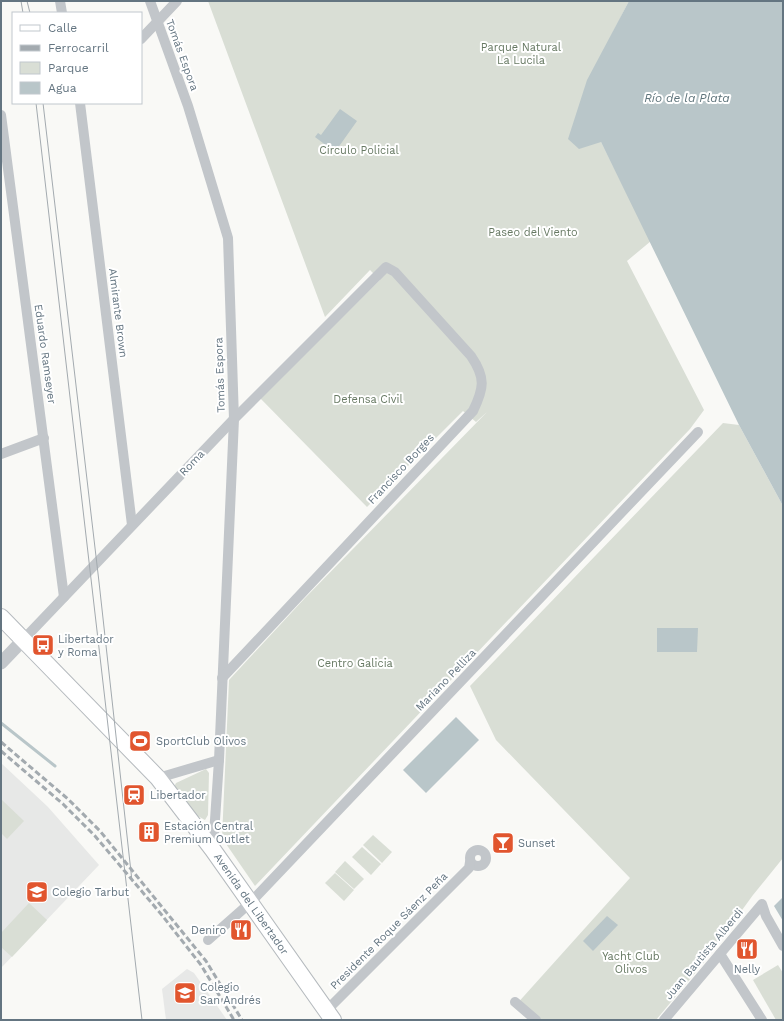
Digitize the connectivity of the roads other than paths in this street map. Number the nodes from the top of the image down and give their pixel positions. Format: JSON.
{"nodes":[{"id":1,"x":60,"y":1,"type":"edge"},
{"id":2,"x":150,"y":1,"type":"edge"},
{"id":3,"x":177,"y":1,"type":"edge"},
{"id":4,"x":62,"y":12,"type":"edge"},
{"id":5,"x":158,"y":22,"type":"junction"},
{"id":6,"x":142,"y":38,"type":"edge"},
{"id":7,"x":80,"y":104,"type":"edge"},
{"id":8,"x":1,"y":115,"type":"edge"},
{"id":9,"x":386,"y":267,"type":"joint"},
{"id":10,"x":234,"y":419,"type":"junction"},
{"id":11,"x":698,"y":432,"type":"dead end"},
{"id":12,"x":44,"y":438,"type":"junction"},
{"id":13,"x":1,"y":454,"type":"edge"},
{"id":14,"x":132,"y":525,"type":"junction"},
{"id":15,"x":64,"y":597,"type":"junction"},
{"id":16,"x":1,"y":617,"type":"edge"},
{"id":17,"x":23,"y":640,"type":"junction"},
{"id":18,"x":1,"y":663,"type":"edge"},
{"id":19,"x":222,"y":678,"type":"junction"},
{"id":20,"x":220,"y":760,"type":"junction"},
{"id":21,"x":158,"y":778,"type":"junction"},
{"id":22,"x":213,"y":850,"type":"junction"},
{"id":23,"x":472,"y":865,"type":"dead end"},
{"id":24,"x":250,"y":903,"type":"junction"},
{"id":25,"x":208,"y":940,"type":"dead end"},
{"id":26,"x":783,"y":946,"type":"edge"},
{"id":27,"x":720,"y":954,"type":"junction"},
{"id":28,"x":515,"y":1002,"type":"dead end"},
{"id":29,"x":330,"y":1015,"type":"edge"},
{"id":30,"x":536,"y":1020,"type":"edge"},
{"id":31,"x":664,"y":1020,"type":"edge"},
{"id":32,"x":762,"y":1020,"type":"edge"}],
"edges":[{"from":1,"to":4,"type":"street"},
{"from":2,"to":5,"type":"street","name":"Tomás Espora"},
{"from":3,"to":5,"type":"street"},
{"from":5,"to":6,"type":"street"},
{"from":5,"to":10,"type":"street","name":"Tomás Espora"},
{"from":7,"to":14,"type":"street","name":"Almirante Brown"},
{"from":8,"to":12,"type":"street","name":"Eduardo Ramseyer"},
{"from":9,"to":10,"type":"street","name":"Roma"},
{"from":9,"to":19,"type":"street","name":"Francisco Borges"},
{"from":10,"to":14,"type":"street","name":"Roma"},
{"from":10,"to":19,"type":"street","name":"Tomás Espora"},
{"from":11,"to":24,"type":"street","name":"Mariano Pelliza"},
{"from":12,"to":13,"type":"street"},
{"from":12,"to":15,"type":"street","name":"Eduardo Ramseyer"},
{"from":14,"to":15,"type":"street","name":"Roma"},
{"from":15,"to":17,"type":"street","name":"Roma"},
{"from":16,"to":17,"type":"main road","name":"Avenida del Libertador"},
{"from":17,"to":18,"type":"street","name":"Roma"},
{"from":17,"to":21,"type":"main road","name":"Avenida del Libertador"},
{"from":19,"to":20,"type":"street","name":"Tomás Espora"},
{"from":20,"to":21,"type":"street"},
{"from":20,"to":22,"type":"street","name":"Tomás Espora"},
{"from":21,"to":22,"type":"main road","name":"Avenida del Libertador"},
{"from":22,"to":24,"type":"main road","name":"Avenida del Libertador"},
{"from":23,"to":29,"type":"street","name":"Presidente Roque Sáenz Peña"},
{"from":24,"to":25,"type":"street","name":"Mariano Pelliza"},
{"from":24,"to":29,"type":"main road","name":"Avenida del Libertador"},
{"from":26,"to":27,"type":"street","name":"Juan Bautista Alberdi"},
{"from":27,"to":31,"type":"street","name":"Juan Bautista Alberdi"},
{"from":27,"to":32,"type":"street"},
{"from":28,"to":30,"type":"street"}]}
